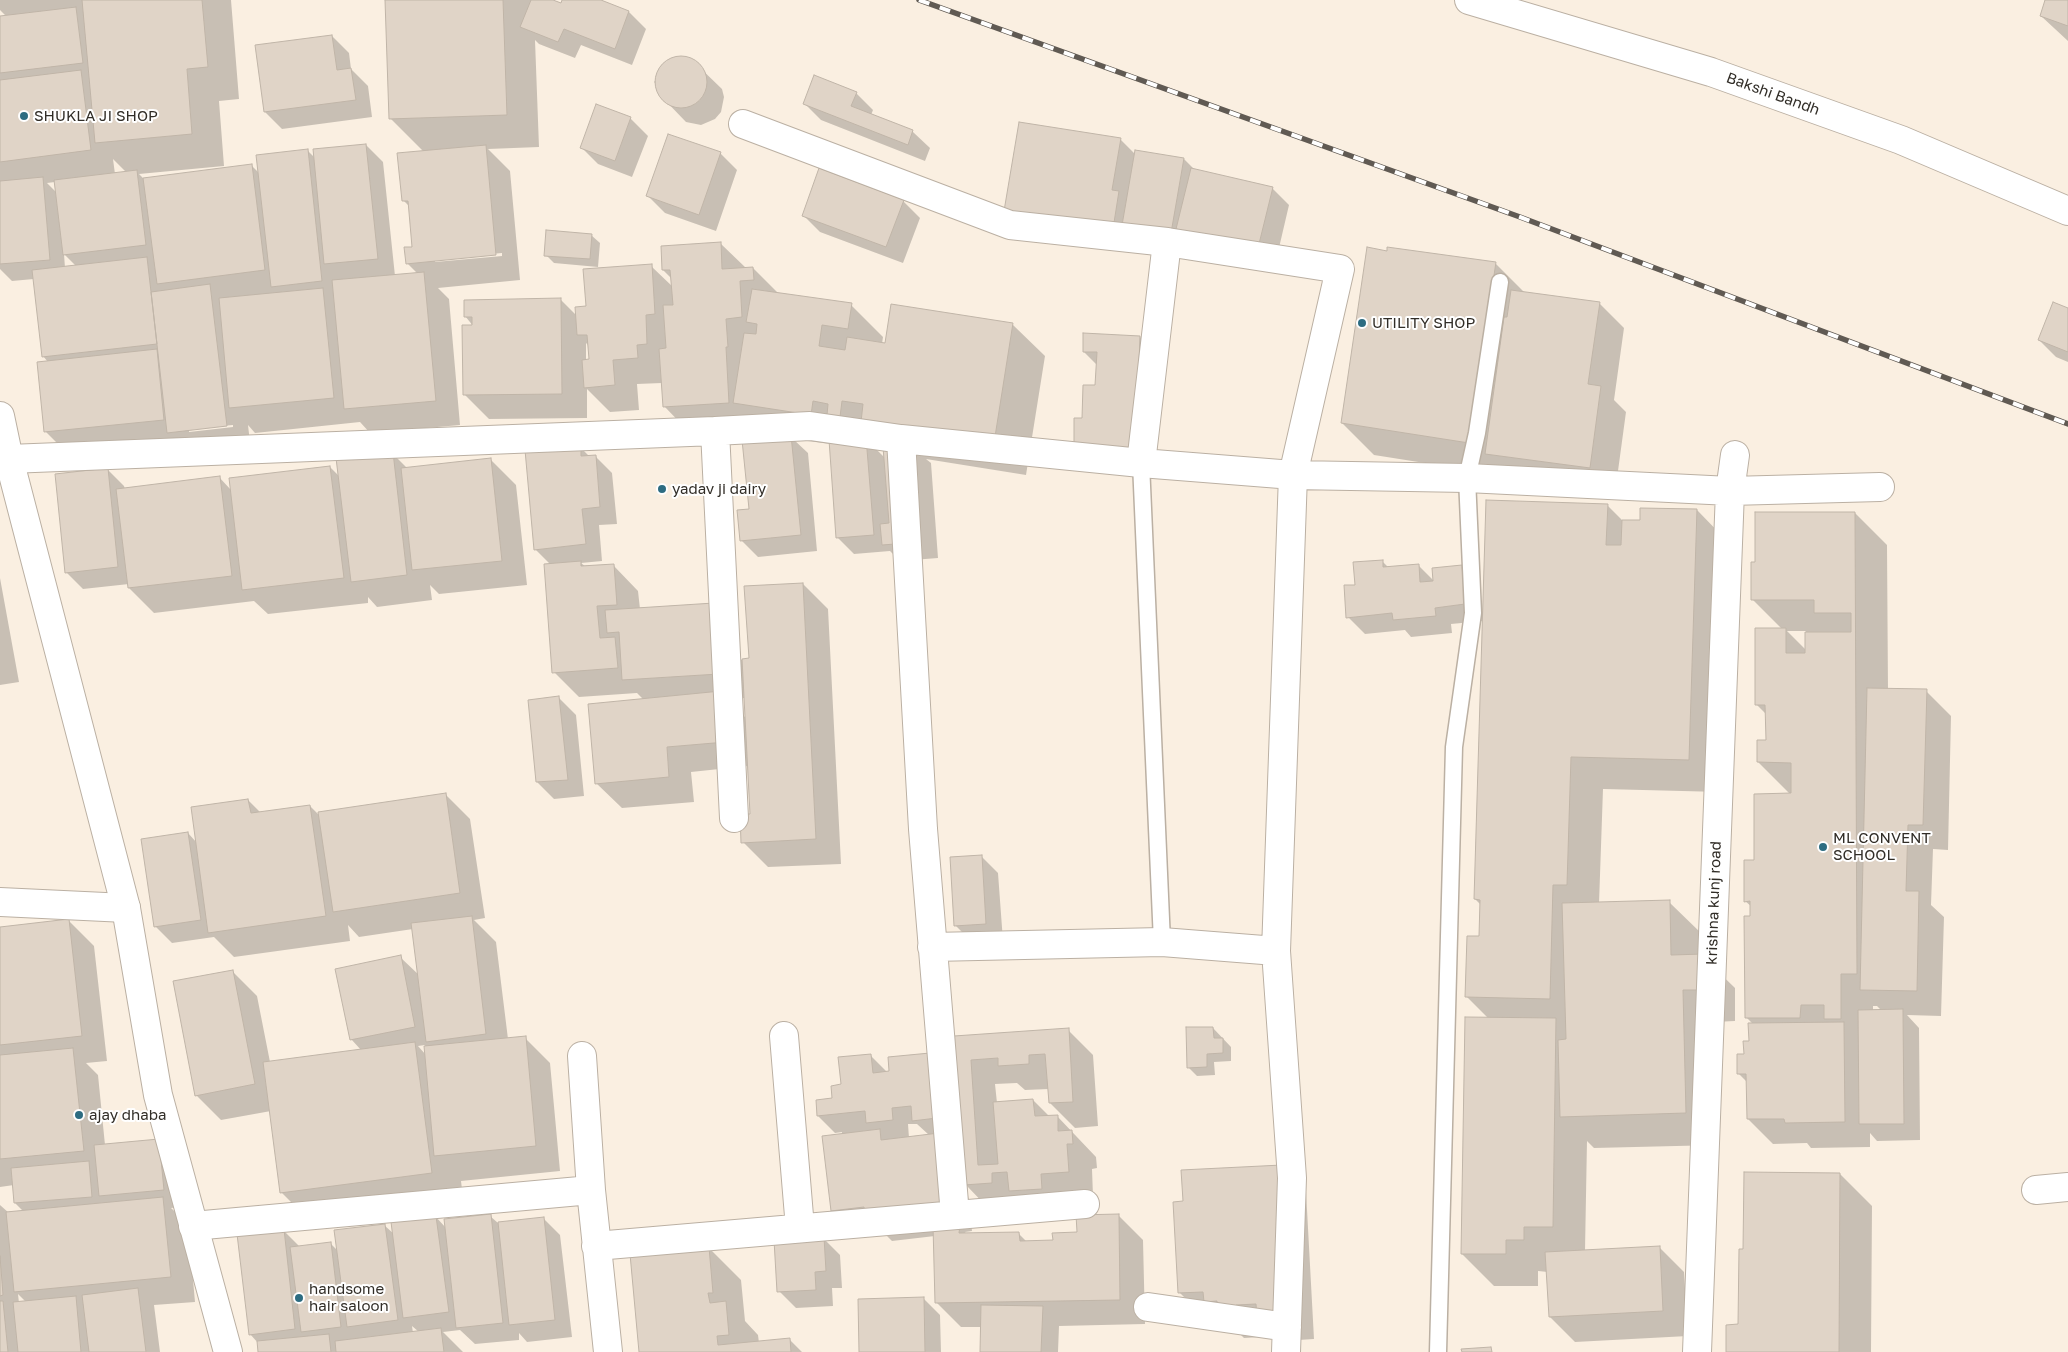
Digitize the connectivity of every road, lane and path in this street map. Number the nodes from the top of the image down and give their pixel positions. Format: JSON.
{"nodes":[{"id":1,"x":1469,"y":0,"type":"edge"},
{"id":2,"x":742,"y":124,"type":"dead end"},
{"id":3,"x":2068,"y":211,"type":"edge"},
{"id":4,"x":1167,"y":242,"type":"junction"},
{"id":5,"x":1500,"y":282,"type":"dead end"},
{"id":6,"x":0,"y":416,"type":"edge"},
{"id":7,"x":715,"y":431,"type":"junction"},
{"id":8,"x":901,"y":440,"type":"junction"},
{"id":9,"x":1735,"y":455,"type":"dead end"},
{"id":10,"x":9,"y":459,"type":"junction"},
{"id":11,"x":1141,"y":463,"type":"junction"},
{"id":12,"x":1293,"y":475,"type":"junction"},
{"id":13,"x":1467,"y":478,"type":"junction"},
{"id":14,"x":1880,"y":487,"type":"dead end"},
{"id":15,"x":1730,"y":491,"type":"junction"},
{"id":16,"x":734,"y":818,"type":"dead end"},
{"id":17,"x":0,"y":902,"type":"edge"},
{"id":18,"x":126,"y":908,"type":"junction"},
{"id":19,"x":1162,"y":942,"type":"junction"},
{"id":20,"x":932,"y":947,"type":"junction"},
{"id":21,"x":1276,"y":951,"type":"junction"},
{"id":22,"x":784,"y":1036,"type":"dead end"},
{"id":23,"x":582,"y":1056,"type":"dead end"},
{"id":24,"x":2068,"y":1188,"type":"edge"},
{"id":25,"x":591,"y":1190,"type":"junction"},
{"id":26,"x":2036,"y":1190,"type":"dead end"},
{"id":27,"x":1086,"y":1204,"type":"dead end"},
{"id":28,"x":955,"y":1215,"type":"junction"},
{"id":29,"x":193,"y":1226,"type":"junction"},
{"id":30,"x":800,"y":1228,"type":"junction"},
{"id":31,"x":596,"y":1246,"type":"junction"},
{"id":32,"x":1148,"y":1307,"type":"dead end"},
{"id":33,"x":1287,"y":1339,"type":"edge"},
{"id":34,"x":228,"y":1352,"type":"edge"},
{"id":35,"x":608,"y":1352,"type":"edge"},
{"id":36,"x":1438,"y":1352,"type":"edge"},
{"id":37,"x":1697,"y":1352,"type":"edge"}],
"edges":[{"from":1,"to":3,"type":"street","name":"Bakshi Bandh"},
{"from":2,"to":4,"type":"street"},
{"from":4,"to":11,"type":"street"},
{"from":4,"to":12,"type":"street"},
{"from":5,"to":13,"type":"lane"},
{"from":6,"to":10,"type":"street"},
{"from":7,"to":8,"type":"street"},
{"from":7,"to":10,"type":"street"},
{"from":7,"to":16,"type":"street"},
{"from":8,"to":11,"type":"street"},
{"from":8,"to":20,"type":"street"},
{"from":9,"to":15,"type":"street","name":"krishna kunj road"},
{"from":10,"to":18,"type":"street"},
{"from":11,"to":12,"type":"street"},
{"from":11,"to":19,"type":"lane"},
{"from":12,"to":13,"type":"street"},
{"from":12,"to":21,"type":"street"},
{"from":13,"to":15,"type":"street"},
{"from":13,"to":36,"type":"lane"},
{"from":14,"to":15,"type":"street"},
{"from":15,"to":37,"type":"street","name":"krishna kunj road"},
{"from":17,"to":18,"type":"street"},
{"from":18,"to":29,"type":"street"},
{"from":19,"to":20,"type":"street"},
{"from":19,"to":21,"type":"street"},
{"from":20,"to":28,"type":"street"},
{"from":21,"to":33,"type":"street"},
{"from":22,"to":30,"type":"street"},
{"from":23,"to":25,"type":"street"},
{"from":24,"to":26,"type":"street"},
{"from":25,"to":29,"type":"street"},
{"from":25,"to":31,"type":"street"},
{"from":27,"to":28,"type":"street"},
{"from":28,"to":30,"type":"street"},
{"from":29,"to":34,"type":"street"},
{"from":30,"to":31,"type":"street"},
{"from":31,"to":35,"type":"street"},
{"from":32,"to":33,"type":"street"}]}
